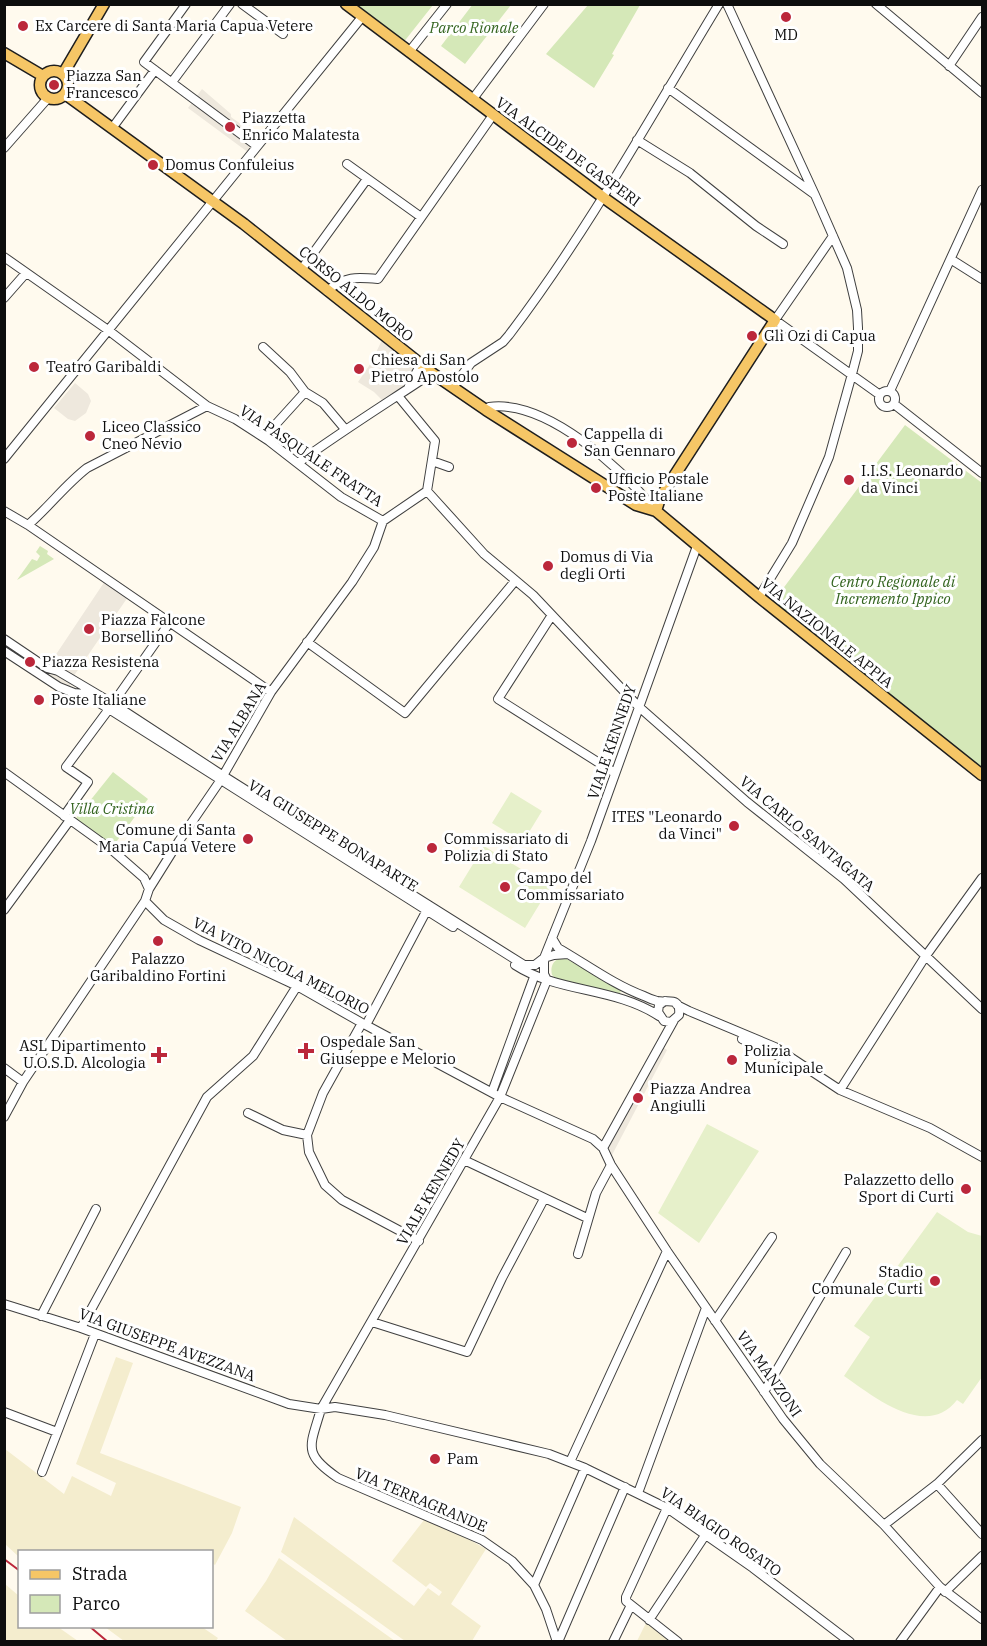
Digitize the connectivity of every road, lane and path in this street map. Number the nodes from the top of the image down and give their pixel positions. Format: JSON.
{"nodes":[{"id":1,"x":104,"y":4,"type":"edge"},
{"id":2,"x":186,"y":4,"type":"edge"},
{"id":3,"x":230,"y":4,"type":"edge"},
{"id":4,"x":242,"y":4,"type":"edge"},
{"id":5,"x":346,"y":4,"type":"edge"},
{"id":6,"x":447,"y":4,"type":"edge"},
{"id":7,"x":544,"y":4,"type":"edge"},
{"id":8,"x":718,"y":4,"type":"edge"},
{"id":9,"x":727,"y":4,"type":"edge"},
{"id":10,"x":876,"y":4,"type":"edge"},
{"id":11,"x":362,"y":17,"type":"junction"},
{"id":12,"x":982,"y":17,"type":"edge"},
{"id":13,"x":283,"y":34,"type":"dead end"},
{"id":14,"x":409,"y":52,"type":"junction"},
{"id":15,"x":4,"y":53,"type":"edge"},
{"id":16,"x":950,"y":66,"type":"junction"},
{"id":17,"x":155,"y":70,"type":"junction"},
{"id":18,"x":63,"y":74,"type":"junction"},
{"id":19,"x":43,"y":76,"type":"junction"},
{"id":20,"x":172,"y":82,"type":"junction"},
{"id":21,"x":668,"y":88,"type":"junction"},
{"id":22,"x":982,"y":93,"type":"edge"},
{"id":23,"x":65,"y":94,"type":"junction"},
{"id":24,"x":48,"y":98,"type":"junction"},
{"id":25,"x":472,"y":100,"type":"junction"},
{"id":26,"x":493,"y":115,"type":"junction"},
{"id":27,"x":113,"y":127,"type":"junction"},
{"id":28,"x":637,"y":140,"type":"junction"},
{"id":29,"x":257,"y":146,"type":"junction"},
{"id":30,"x":4,"y":148,"type":"edge"},
{"id":31,"x":347,"y":164,"type":"dead end"},
{"id":32,"x":367,"y":179,"type":"junction"},
{"id":33,"x":982,"y":190,"type":"edge"},
{"id":34,"x":815,"y":195,"type":"junction"},
{"id":35,"x":604,"y":198,"type":"junction"},
{"id":36,"x":213,"y":200,"type":"junction"},
{"id":37,"x":421,"y":218,"type":"junction"},
{"id":38,"x":833,"y":236,"type":"junction"},
{"id":39,"x":783,"y":244,"type":"dead end"},
{"id":40,"x":4,"y":257,"type":"edge"},
{"id":41,"x":952,"y":260,"type":"junction"},
{"id":42,"x":301,"y":270,"type":"junction"},
{"id":43,"x":26,"y":273,"type":"junction"},
{"id":44,"x":982,"y":279,"type":"edge"},
{"id":45,"x":327,"y":291,"type":"junction"},
{"id":46,"x":4,"y":298,"type":"edge"},
{"id":47,"x":775,"y":320,"type":"junction"},
{"id":48,"x":108,"y":330,"type":"junction"},
{"id":49,"x":262,"y":347,"type":"dead end"},
{"id":50,"x":421,"y":364,"type":"junction"},
{"id":51,"x":432,"y":373,"type":"junction"},
{"id":52,"x":852,"y":374,"type":"junction"},
{"id":53,"x":453,"y":387,"type":"junction"},
{"id":54,"x":408,"y":389,"type":"junction"},
{"id":55,"x":890,"y":391,"type":"junction"},
{"id":56,"x":304,"y":392,"type":"junction"},
{"id":57,"x":880,"y":395,"type":"junction"},
{"id":58,"x":398,"y":396,"type":"junction"},
{"id":59,"x":894,"y":404,"type":"junction"},
{"id":60,"x":207,"y":406,"type":"junction"},
{"id":61,"x":486,"y":410,"type":"junction"},
{"id":62,"x":345,"y":429,"type":"junction"},
{"id":63,"x":266,"y":439,"type":"junction"},
{"id":64,"x":4,"y":459,"type":"edge"},
{"id":65,"x":432,"y":461,"type":"junction"},
{"id":66,"x":298,"y":463,"type":"junction"},
{"id":67,"x":450,"y":467,"type":"dead end"},
{"id":68,"x":982,"y":473,"type":"edge"},
{"id":69,"x":427,"y":491,"type":"junction"},
{"id":70,"x":4,"y":511,"type":"edge"},
{"id":71,"x":656,"y":511,"type":"junction"},
{"id":72,"x":383,"y":521,"type":"junction"},
{"id":73,"x":28,"y":525,"type":"junction"},
{"id":74,"x":697,"y":546,"type":"junction"},
{"id":75,"x":515,"y":580,"type":"junction"},
{"id":76,"x":759,"y":597,"type":"junction"},
{"id":77,"x":552,"y":615,"type":"junction"},
{"id":78,"x":170,"y":622,"type":"junction"},
{"id":79,"x":4,"y":639,"type":"edge"},
{"id":80,"x":307,"y":642,"type":"junction"},
{"id":81,"x":4,"y":651,"type":"edge"},
{"id":82,"x":72,"y":681,"type":"junction"},
{"id":83,"x":68,"y":691,"type":"junction"},
{"id":84,"x":271,"y":692,"type":"junction"},
{"id":85,"x":639,"y":706,"type":"junction"},
{"id":86,"x":109,"y":708,"type":"junction"},
{"id":87,"x":4,"y":772,"type":"edge"},
{"id":88,"x":615,"y":773,"type":"junction"},
{"id":89,"x":982,"y":775,"type":"edge"},
{"id":90,"x":221,"y":778,"type":"junction"},
{"id":91,"x":67,"y":818,"type":"junction"},
{"id":92,"x":982,"y":878,"type":"edge"},
{"id":93,"x":149,"y":889,"type":"junction"},
{"id":94,"x":145,"y":901,"type":"junction"},
{"id":95,"x":428,"y":908,"type":"junction"},
{"id":96,"x":4,"y":910,"type":"edge"},
{"id":97,"x":552,"y":938,"type":"junction"},
{"id":98,"x":569,"y":954,"type":"junction"},
{"id":99,"x":925,"y":957,"type":"junction"},
{"id":100,"x":544,"y":958,"type":"junction"},
{"id":101,"x":534,"y":976,"type":"junction"},
{"id":102,"x":547,"y":980,"type":"junction"},
{"id":103,"x":297,"y":986,"type":"junction"},
{"id":104,"x":630,"y":990,"type":"junction"},
{"id":105,"x":625,"y":999,"type":"junction"},
{"id":106,"x":664,"y":1001,"type":"junction"},
{"id":107,"x":677,"y":1005,"type":"junction"},
{"id":108,"x":982,"y":1009,"type":"edge"},
{"id":109,"x":660,"y":1017,"type":"junction"},
{"id":110,"x":676,"y":1019,"type":"junction"},
{"id":111,"x":364,"y":1024,"type":"junction"},
{"id":112,"x":662,"y":1040,"type":"junction"},
{"id":113,"x":4,"y":1068,"type":"edge"},
{"id":114,"x":822,"y":1077,"type":"junction"},
{"id":115,"x":23,"y":1082,"type":"junction"},
{"id":116,"x":840,"y":1090,"type":"junction"},
{"id":117,"x":496,"y":1094,"type":"junction"},
{"id":118,"x":248,"y":1113,"type":"dead end"},
{"id":119,"x":4,"y":1117,"type":"edge"},
{"id":120,"x":613,"y":1127,"type":"junction"},
{"id":121,"x":307,"y":1135,"type":"junction"},
{"id":122,"x":593,"y":1140,"type":"junction"},
{"id":123,"x":962,"y":1145,"type":"junction"},
{"id":124,"x":603,"y":1148,"type":"junction"},
{"id":125,"x":982,"y":1152,"type":"edge"},
{"id":126,"x":982,"y":1157,"type":"edge"},
{"id":127,"x":464,"y":1160,"type":"junction"},
{"id":128,"x":611,"y":1165,"type":"junction"},
{"id":129,"x":544,"y":1199,"type":"junction"},
{"id":130,"x":96,"y":1209,"type":"dead end"},
{"id":131,"x":587,"y":1218,"type":"junction"},
{"id":132,"x":772,"y":1237,"type":"dead end"},
{"id":133,"x":418,"y":1241,"type":"junction"},
{"id":134,"x":667,"y":1251,"type":"junction"},
{"id":135,"x":846,"y":1252,"type":"dead end"},
{"id":136,"x":578,"y":1254,"type":"dead end"},
{"id":137,"x":4,"y":1304,"type":"edge"},
{"id":138,"x":706,"y":1308,"type":"junction"},
{"id":139,"x":41,"y":1316,"type":"junction"},
{"id":140,"x":372,"y":1322,"type":"junction"},
{"id":141,"x":715,"y":1322,"type":"junction"},
{"id":142,"x":81,"y":1328,"type":"junction"},
{"id":143,"x":95,"y":1334,"type":"junction"},
{"id":144,"x":764,"y":1392,"type":"junction"},
{"id":145,"x":321,"y":1410,"type":"junction"},
{"id":146,"x":4,"y":1412,"type":"edge"},
{"id":147,"x":57,"y":1432,"type":"junction"},
{"id":148,"x":982,"y":1440,"type":"edge"},
{"id":149,"x":570,"y":1462,"type":"junction"},
{"id":150,"x":585,"y":1468,"type":"junction"},
{"id":151,"x":42,"y":1472,"type":"dead end"},
{"id":152,"x":937,"y":1484,"type":"junction"},
{"id":153,"x":625,"y":1487,"type":"junction"},
{"id":154,"x":638,"y":1493,"type":"junction"},
{"id":155,"x":667,"y":1508,"type":"junction"},
{"id":156,"x":884,"y":1525,"type":"junction"},
{"id":157,"x":706,"y":1534,"type":"junction"},
{"id":158,"x":982,"y":1534,"type":"edge"},
{"id":159,"x":982,"y":1556,"type":"edge"},
{"id":160,"x":534,"y":1585,"type":"junction"},
{"id":161,"x":942,"y":1590,"type":"junction"},
{"id":162,"x":631,"y":1605,"type":"junction"},
{"id":163,"x":982,"y":1619,"type":"edge"},
{"id":164,"x":649,"y":1620,"type":"junction"},
{"id":165,"x":558,"y":1641,"type":"edge"},
{"id":166,"x":613,"y":1641,"type":"edge"},
{"id":167,"x":678,"y":1641,"type":"edge"},
{"id":168,"x":850,"y":1641,"type":"edge"},
{"id":169,"x":900,"y":1641,"type":"edge"}],
"edges":[{"from":1,"to":18,"type":"main road"},
{"from":2,"to":17,"type":"street"},
{"from":3,"to":20,"type":"street"},
{"from":4,"to":13,"type":"street"},
{"from":5,"to":11,"type":"main road","name":"VIA ALCIDE DE GASPERI"},
{"from":6,"to":14,"type":"street"},
{"from":7,"to":25,"type":"street"},
{"from":8,"to":21,"type":"street"},
{"from":9,"to":34,"type":"street"},
{"from":10,"to":16,"type":"street"},
{"from":11,"to":14,"type":"main road","name":"VIA ALCIDE DE GASPERI"},
{"from":11,"to":29,"type":"street"},
{"from":12,"to":16,"type":"street"},
{"from":14,"to":25,"type":"main road","name":"VIA ALCIDE DE GASPERI"},
{"from":15,"to":19,"type":"main road"},
{"from":16,"to":22,"type":"street"},
{"from":17,"to":20,"type":"street"},
{"from":17,"to":27,"type":"street"},
{"from":18,"to":19,"type":"main road"},
{"from":18,"to":23,"type":"main road"},
{"from":19,"to":24,"type":"main road"},
{"from":20,"to":29,"type":"street"},
{"from":21,"to":28,"type":"street"},
{"from":21,"to":34,"type":"street"},
{"from":23,"to":24,"type":"main road"},
{"from":23,"to":27,"type":"main road","name":"CORSO ALDO MORO"},
{"from":24,"to":30,"type":"street"},
{"from":25,"to":26,"type":"main road","name":"VIA ALCIDE DE GASPERI"},
{"from":26,"to":35,"type":"main road","name":"VIA ALCIDE DE GASPERI"},
{"from":26,"to":37,"type":"street"},
{"from":27,"to":36,"type":"main road","name":"CORSO ALDO MORO"},
{"from":28,"to":35,"type":"street"},
{"from":28,"to":39,"type":"street"},
{"from":29,"to":36,"type":"street"},
{"from":31,"to":32,"type":"street"},
{"from":32,"to":37,"type":"street"},
{"from":32,"to":42,"type":"street"},
{"from":33,"to":41,"type":"street"},
{"from":34,"to":38,"type":"street"},
{"from":35,"to":47,"type":"main road","name":"VIA ALCIDE DE GASPERI"},
{"from":35,"to":53,"type":"street"},
{"from":36,"to":42,"type":"main road","name":"CORSO ALDO MORO"},
{"from":36,"to":48,"type":"street"},
{"from":37,"to":45,"type":"street"},
{"from":38,"to":47,"type":"street"},
{"from":38,"to":52,"type":"street"},
{"from":40,"to":43,"type":"street","name":"VIA PASQUALE FRATTA"},
{"from":41,"to":44,"type":"street"},
{"from":41,"to":55,"type":"street"},
{"from":42,"to":45,"type":"main road","name":"CORSO ALDO MORO"},
{"from":43,"to":46,"type":"street"},
{"from":43,"to":48,"type":"street","name":"VIA PASQUALE FRATTA"},
{"from":45,"to":50,"type":"main road","name":"CORSO ALDO MORO"},
{"from":47,"to":52,"type":"street"},
{"from":47,"to":71,"type":"main road"},
{"from":48,"to":60,"type":"street","name":"VIA PASQUALE FRATTA"},
{"from":48,"to":64,"type":"street"},
{"from":49,"to":56,"type":"street"},
{"from":50,"to":51,"type":"main road","name":"CORSO ALDO MORO"},
{"from":50,"to":54,"type":"street"},
{"from":51,"to":53,"type":"main road","name":"CORSO ALDO MORO"},
{"from":51,"to":54,"type":"street"},
{"from":52,"to":57,"type":"street"},
{"from":52,"to":76,"type":"street"},
{"from":53,"to":61,"type":"main road","name":"CORSO ALDO MORO"},
{"from":54,"to":58,"type":"street"},
{"from":55,"to":57,"type":"street"},
{"from":55,"to":59,"type":"street"},
{"from":56,"to":62,"type":"street"},
{"from":56,"to":63,"type":"street"},
{"from":57,"to":59,"type":"street"},
{"from":58,"to":62,"type":"street"},
{"from":58,"to":65,"type":"street"},
{"from":59,"to":68,"type":"street"},
{"from":60,"to":63,"type":"street","name":"VIA PASQUALE FRATTA"},
{"from":60,"to":73,"type":"street"},
{"from":61,"to":71,"type":"main road","name":"CORSO ALDO MORO"},
{"from":61,"to":71,"type":"street"},
{"from":62,"to":66,"type":"street"},
{"from":63,"to":66,"type":"street","name":"VIA PASQUALE FRATTA"},
{"from":65,"to":67,"type":"street"},
{"from":65,"to":69,"type":"street"},
{"from":66,"to":72,"type":"street","name":"VIA PASQUALE FRATTA"},
{"from":69,"to":72,"type":"street"},
{"from":69,"to":75,"type":"street","name":"VIA CARLO SANTAGATA"},
{"from":70,"to":73,"type":"street"},
{"from":71,"to":74,"type":"main road","name":"VIA NAZIONALE APPIA"},
{"from":72,"to":80,"type":"street","name":"VIA ALBANA"},
{"from":73,"to":78,"type":"street"},
{"from":74,"to":76,"type":"main road","name":"VIA NAZIONALE APPIA"},
{"from":74,"to":85,"type":"street","name":"VIALE KENNEDY"},
{"from":75,"to":77,"type":"street","name":"VIA CARLO SANTAGATA"},
{"from":75,"to":80,"type":"street"},
{"from":76,"to":89,"type":"main road","name":"VIA NAZIONALE APPIA"},
{"from":77,"to":85,"type":"street","name":"VIA CARLO SANTAGATA"},
{"from":77,"to":88,"type":"street"},
{"from":78,"to":84,"type":"street"},
{"from":78,"to":86,"type":"street"},
{"from":79,"to":82,"type":"street"},
{"from":80,"to":84,"type":"street","name":"VIA ALBANA"},
{"from":81,"to":83,"type":"street"},
{"from":82,"to":83,"type":"street"},
{"from":82,"to":86,"type":"street"},
{"from":83,"to":86,"type":"street"},
{"from":84,"to":90,"type":"street","name":"VIA ALBANA"},
{"from":85,"to":88,"type":"street","name":"VIALE KENNEDY"},
{"from":85,"to":99,"type":"street","name":"VIA CARLO SANTAGATA"},
{"from":86,"to":90,"type":"street"},
{"from":86,"to":91,"type":"street"},
{"from":87,"to":91,"type":"street"},
{"from":88,"to":97,"type":"street","name":"VIALE KENNEDY"},
{"from":90,"to":93,"type":"street","name":"VIA ALBANA"},
{"from":90,"to":95,"type":"street"},
{"from":91,"to":93,"type":"street"},
{"from":91,"to":96,"type":"street"},
{"from":92,"to":99,"type":"street"},
{"from":93,"to":94,"type":"street","name":"VIA ALBANA"},
{"from":94,"to":103,"type":"street","name":"VIA VITO NICOLA MELORIO"},
{"from":94,"to":115,"type":"street","name":"VIA ALBANA"},
{"from":95,"to":100,"type":"street"},
{"from":95,"to":101,"type":"street","name":"VIA GIUSEPPE BONAPARTE"},
{"from":95,"to":111,"type":"street"},
{"from":97,"to":98,"type":"street"},
{"from":97,"to":100,"type":"street","name":"VIALE KENNEDY"},
{"from":98,"to":100,"type":"street"},
{"from":98,"to":104,"type":"street"},
{"from":99,"to":108,"type":"street","name":"VIA CARLO SANTAGATA"},
{"from":99,"to":116,"type":"street"},
{"from":100,"to":102,"type":"street"},
{"from":101,"to":102,"type":"street","name":"VIA GIUSEPPE BONAPARTE"},
{"from":101,"to":117,"type":"street"},
{"from":102,"to":105,"type":"street","name":"VIA GIUSEPPE BONAPARTE"},
{"from":102,"to":117,"type":"street","name":"VIALE KENNEDY"},
{"from":103,"to":111,"type":"street","name":"VIA VITO NICOLA MELORIO"},
{"from":103,"to":142,"type":"street"},
{"from":104,"to":105,"type":"street"},
{"from":104,"to":106,"type":"street"},
{"from":105,"to":109,"type":"street","name":"VIA GIUSEPPE BONAPARTE"},
{"from":106,"to":107,"type":"street"},
{"from":106,"to":109,"type":"street"},
{"from":107,"to":110,"type":"street"},
{"from":107,"to":114,"type":"street"},
{"from":109,"to":110,"type":"street"},
{"from":109,"to":112,"type":"street"},
{"from":110,"to":112,"type":"street"},
{"from":110,"to":114,"type":"street"},
{"from":111,"to":117,"type":"street","name":"VIA VITO NICOLA MELORIO"},
{"from":111,"to":121,"type":"street"},
{"from":112,"to":120,"type":"street"},
{"from":113,"to":115,"type":"street"},
{"from":114,"to":116,"type":"street"},
{"from":115,"to":119,"type":"street","name":"VIA ALBANA"},
{"from":116,"to":123,"type":"street"},
{"from":117,"to":122,"type":"street","name":"VIA VITO NICOLA MELORIO"},
{"from":117,"to":127,"type":"street","name":"VIALE KENNEDY"},
{"from":118,"to":121,"type":"street"},
{"from":120,"to":122,"type":"street"},
{"from":120,"to":124,"type":"street"},
{"from":121,"to":133,"type":"street"},
{"from":122,"to":124,"type":"street","name":"VIA VITO NICOLA MELORIO"},
{"from":123,"to":125,"type":"street"},
{"from":123,"to":126,"type":"street"},
{"from":124,"to":128,"type":"street","name":"VIA MANZONI"},
{"from":127,"to":129,"type":"street"},
{"from":127,"to":133,"type":"street","name":"VIALE KENNEDY"},
{"from":128,"to":131,"type":"street"},
{"from":128,"to":134,"type":"street","name":"VIA MANZONI"},
{"from":129,"to":131,"type":"street"},
{"from":129,"to":140,"type":"street"},
{"from":130,"to":139,"type":"street"},
{"from":131,"to":136,"type":"street"},
{"from":132,"to":141,"type":"street"},
{"from":133,"to":140,"type":"street","name":"VIALE KENNEDY"},
{"from":134,"to":138,"type":"street","name":"VIA MANZONI"},
{"from":134,"to":149,"type":"street"},
{"from":135,"to":144,"type":"street"},
{"from":137,"to":139,"type":"street","name":"VIA GIUSEPPE AVEZZANA"},
{"from":138,"to":141,"type":"street","name":"VIA MANZONI"},
{"from":138,"to":154,"type":"street"},
{"from":139,"to":142,"type":"street","name":"VIA GIUSEPPE AVEZZANA"},
{"from":140,"to":145,"type":"street","name":"VIALE KENNEDY"},
{"from":141,"to":144,"type":"street","name":"VIA MANZONI"},
{"from":142,"to":143,"type":"street","name":"VIA GIUSEPPE AVEZZANA"},
{"from":143,"to":145,"type":"street","name":"VIA GIUSEPPE AVEZZANA"},
{"from":143,"to":147,"type":"street"},
{"from":144,"to":156,"type":"street","name":"VIA MANZONI"},
{"from":145,"to":149,"type":"street","name":"VIA BIAGIO ROSATO"},
{"from":145,"to":160,"type":"street","name":"VIA TERRAGRANDE"},
{"from":146,"to":147,"type":"street"},
{"from":147,"to":151,"type":"street"},
{"from":148,"to":152,"type":"street"},
{"from":149,"to":150,"type":"street","name":"VIA BIAGIO ROSATO"},
{"from":150,"to":153,"type":"street","name":"VIA BIAGIO ROSATO"},
{"from":150,"to":160,"type":"street"},
{"from":152,"to":156,"type":"street"},
{"from":152,"to":158,"type":"street"},
{"from":153,"to":154,"type":"street","name":"VIA BIAGIO ROSATO"},
{"from":153,"to":165,"type":"street"},
{"from":154,"to":155,"type":"street","name":"VIA BIAGIO ROSATO"},
{"from":155,"to":157,"type":"street","name":"VIA BIAGIO ROSATO"},
{"from":155,"to":162,"type":"street"},
{"from":156,"to":161,"type":"street","name":"VIA MANZONI"},
{"from":157,"to":164,"type":"street"},
{"from":157,"to":168,"type":"street","name":"VIA BIAGIO ROSATO"},
{"from":159,"to":161,"type":"street"},
{"from":160,"to":165,"type":"street","name":"VIA TERRAGRANDE"},
{"from":161,"to":163,"type":"street","name":"VIA MANZONI"},
{"from":161,"to":169,"type":"street"},
{"from":162,"to":164,"type":"street"},
{"from":162,"to":166,"type":"street"},
{"from":164,"to":167,"type":"street"}]}
